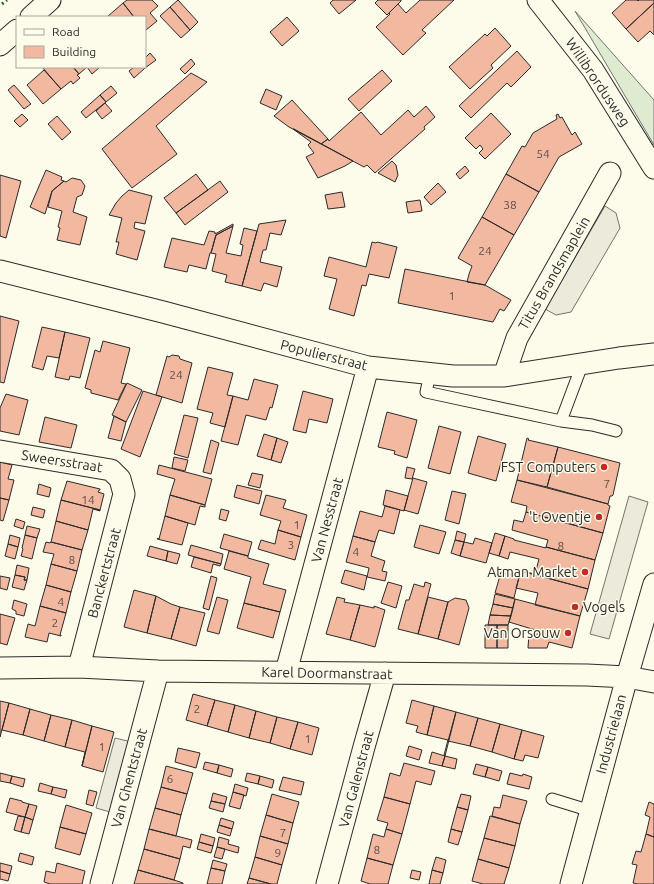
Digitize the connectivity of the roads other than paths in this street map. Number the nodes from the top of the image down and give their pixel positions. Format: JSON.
{"nodes":[{"id":1,"x":50,"y":0,"type":"edge"},
{"id":2,"x":538,"y":0,"type":"edge"},
{"id":3,"x":32,"y":16,"type":"edge"},
{"id":4,"x":16,"y":31,"type":"edge"},
{"id":5,"x":0,"y":45,"type":"edge"},
{"id":6,"x":654,"y":168,"type":"edge"},
{"id":7,"x":610,"y":173,"type":"dead end"},
{"id":8,"x":0,"y":271,"type":"edge"},
{"id":9,"x":654,"y":354,"type":"edge"},
{"id":10,"x":582,"y":365,"type":"junction"},
{"id":11,"x":368,"y":367,"type":"junction"},
{"id":12,"x":430,"y":374,"type":"junction"},
{"id":13,"x":504,"y":376,"type":"junction"},
{"id":14,"x":561,"y":421,"type":"junction"},
{"id":15,"x":616,"y":431,"type":"dead end"},
{"id":16,"x":0,"y":451,"type":"edge"},
{"id":17,"x":120,"y":479,"type":"joint"},
{"id":18,"x":654,"y":584,"type":"edge"},
{"id":19,"x":79,"y":667,"type":"junction"},
{"id":20,"x":0,"y":668,"type":"edge"},
{"id":21,"x":158,"y":671,"type":"junction"},
{"id":22,"x":286,"y":672,"type":"junction"},
{"id":23,"x":385,"y":673,"type":"junction"},
{"id":24,"x":627,"y":677,"type":"junction"},
{"id":25,"x":654,"y":682,"type":"edge"},
{"id":26,"x":552,"y":800,"type":"dead end"},
{"id":27,"x":591,"y":811,"type":"junction"},
{"id":28,"x":101,"y":884,"type":"edge"},
{"id":29,"x":327,"y":884,"type":"edge"},
{"id":30,"x":571,"y":884,"type":"edge"}],
"edges":[{"from":1,"to":3,"type":"street"},
{"from":2,"to":6,"type":"street","name":"Willibrordusweg"},
{"from":4,"to":5,"type":"street"},
{"from":7,"to":13,"type":"street","name":"Titus Brandsmaplein"},
{"from":8,"to":11,"type":"street","name":"Populierstraat"},
{"from":9,"to":10,"type":"street","name":"Populierstraat"},
{"from":10,"to":13,"type":"street","name":"Populierstraat"},
{"from":10,"to":14,"type":"lane"},
{"from":11,"to":12,"type":"street","name":"Populierstraat"},
{"from":11,"to":22,"type":"street","name":"Van Nesstraat"},
{"from":12,"to":13,"type":"street","name":"Populierstraat"},
{"from":12,"to":14,"type":"lane"},
{"from":14,"to":15,"type":"lane"},
{"from":16,"to":17,"type":"street","name":"Sweersstraat"},
{"from":17,"to":19,"type":"street","name":"Banckertstraat"},
{"from":18,"to":24,"type":"street","name":"Industrielaan"},
{"from":19,"to":20,"type":"street","name":"Karel Doormanstraat"},
{"from":19,"to":21,"type":"street","name":"Karel Doormanstraat"},
{"from":21,"to":22,"type":"street","name":"Karel Doormanstraat"},
{"from":21,"to":28,"type":"street","name":"Van Ghentstraat"},
{"from":22,"to":23,"type":"street","name":"Karel Doormanstraat"},
{"from":23,"to":24,"type":"street","name":"Karel Doormanstraat"},
{"from":23,"to":29,"type":"street","name":"Van Galenstraat"},
{"from":24,"to":25,"type":"street","name":"Karel Doormanstraat"},
{"from":24,"to":27,"type":"street","name":"Industrielaan"},
{"from":26,"to":27,"type":"lane"},
{"from":27,"to":30,"type":"street","name":"Industrielaan"}]}
